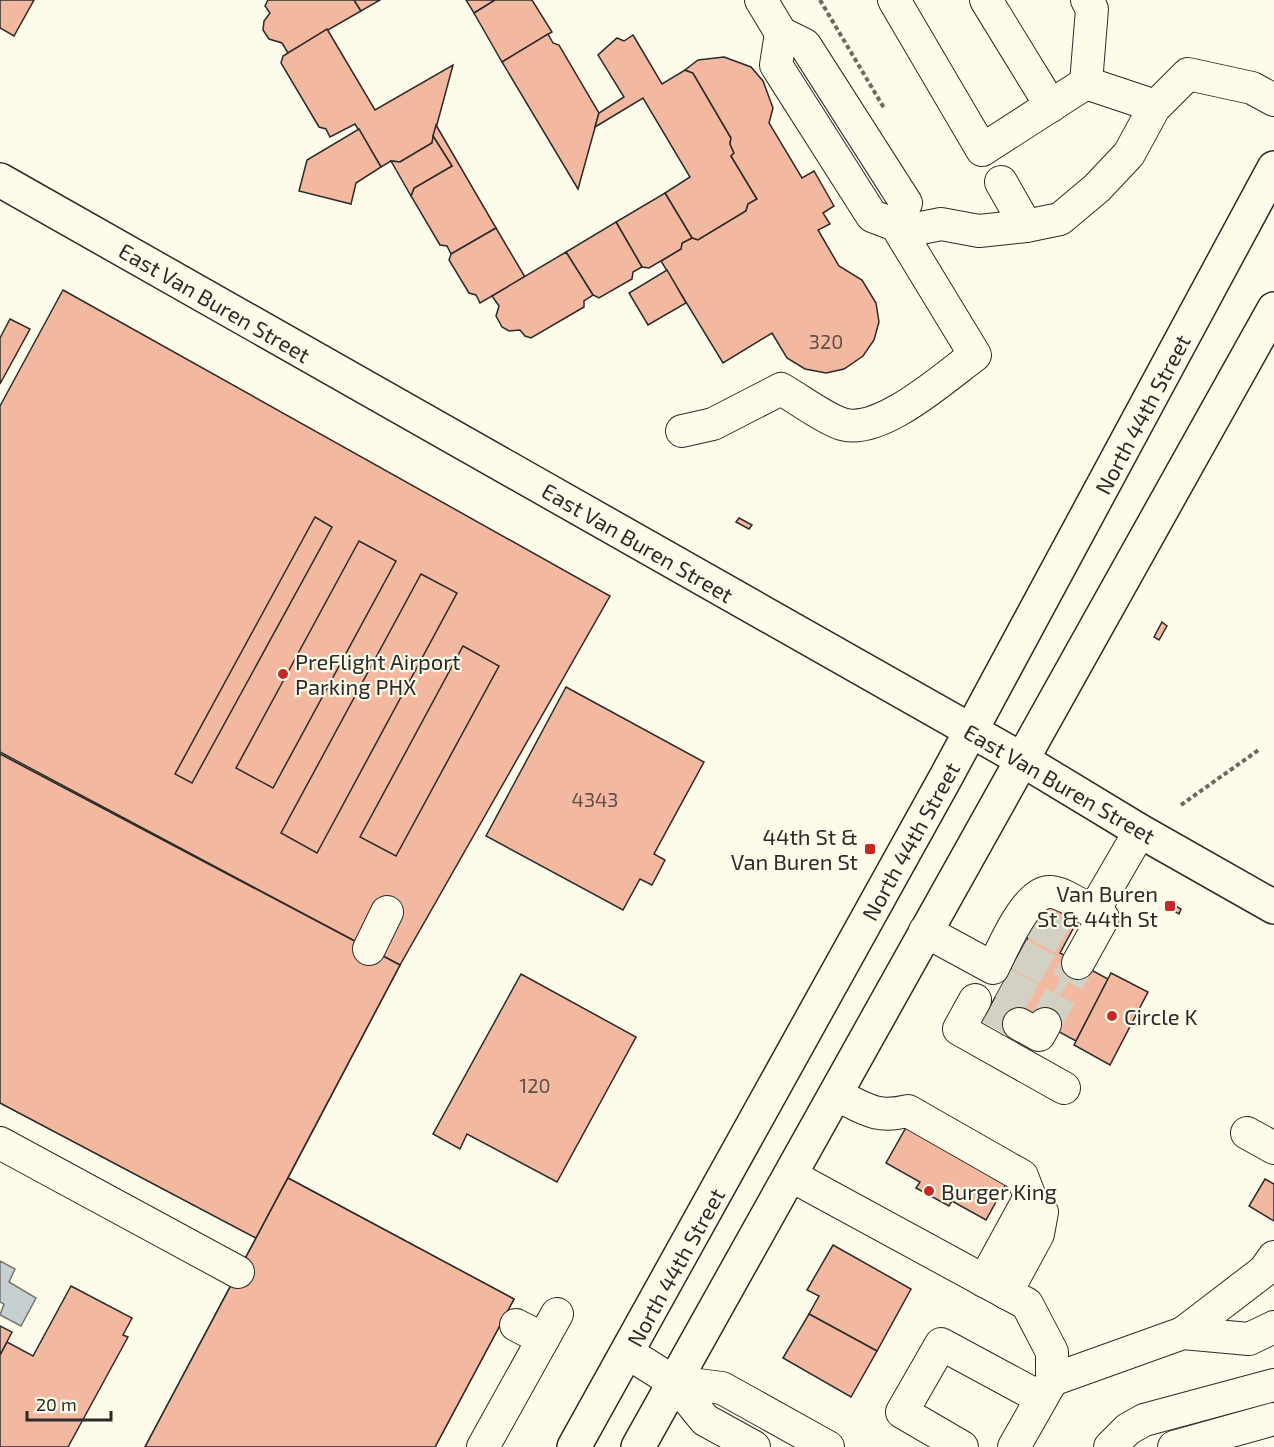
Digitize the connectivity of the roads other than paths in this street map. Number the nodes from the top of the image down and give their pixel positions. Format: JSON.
{"nodes":[{"id":1,"x":762,"y":0,"type":"edge"},
{"id":2,"x":894,"y":0,"type":"edge"},
{"id":3,"x":986,"y":0,"type":"edge"},
{"id":4,"x":1087,"y":0,"type":"edge"},
{"id":5,"x":1086,"y":83,"type":"junction"},
{"id":6,"x":1274,"y":100,"type":"edge"},
{"id":7,"x":1051,"y":106,"type":"junction"},
{"id":8,"x":1155,"y":106,"type":"junction"},
{"id":9,"x":1274,"y":168,"type":"edge"},
{"id":10,"x":0,"y":180,"type":"edge"},
{"id":11,"x":1000,"y":182,"type":"dead end"},
{"id":12,"x":1026,"y":226,"type":"junction"},
{"id":13,"x":900,"y":231,"type":"junction"},
{"id":14,"x":1274,"y":309,"type":"edge"},
{"id":15,"x":682,"y":431,"type":"dead end"},
{"id":16,"x":970,"y":730,"type":"junction"},
{"id":17,"x":1022,"y":759,"type":"junction"},
{"id":18,"x":1140,"y":831,"type":"junction"},
{"id":19,"x":1274,"y":907,"type":"edge"},
{"id":20,"x":387,"y":912,"type":"dead end"},
{"id":21,"x":1093,"y":912,"type":"junction"},
{"id":22,"x":925,"y":931,"type":"junction"},
{"id":23,"x":369,"y":949,"type":"dead end"},
{"id":24,"x":1076,"y":951,"type":"tunnel mouth"},
{"id":25,"x":996,"y":976,"type":"junction"},
{"id":26,"x":1064,"y":1088,"type":"dead end"},
{"id":27,"x":835,"y":1094,"type":"junction"},
{"id":28,"x":0,"y":1143,"type":"edge"},
{"id":29,"x":790,"y":1174,"type":"junction"},
{"id":30,"x":1274,"y":1257,"type":"edge"},
{"id":31,"x":238,"y":1272,"type":"dead end"},
{"id":32,"x":995,"y":1287,"type":"junction"},
{"id":33,"x":539,"y":1326,"type":"dead end"},
{"id":34,"x":1274,"y":1327,"type":"edge"},
{"id":35,"x":1183,"y":1333,"type":"junction"},
{"id":36,"x":628,"y":1353,"type":"junction"},
{"id":37,"x":674,"y":1382,"type":"junction"},
{"id":38,"x":1274,"y":1385,"type":"edge"},
{"id":39,"x":1047,"y":1389,"type":"junction"},
{"id":40,"x":1274,"y":1419,"type":"edge"},
{"id":41,"x":483,"y":1447,"type":"edge"},
{"id":42,"x":574,"y":1447,"type":"edge"},
{"id":43,"x":638,"y":1447,"type":"edge"},
{"id":44,"x":754,"y":1447,"type":"edge"},
{"id":45,"x":828,"y":1447,"type":"edge"},
{"id":46,"x":962,"y":1447,"type":"edge"},
{"id":47,"x":1014,"y":1447,"type":"edge"},
{"id":48,"x":1110,"y":1447,"type":"edge"},
{"id":49,"x":1174,"y":1447,"type":"edge"}],
"edges":[{"from":1,"to":13,"type":"street"},
{"from":2,"to":7,"type":"street"},
{"from":3,"to":7,"type":"street"},
{"from":4,"to":5,"type":"street"},
{"from":5,"to":7,"type":"street"},
{"from":5,"to":8,"type":"street"},
{"from":6,"to":8,"type":"street"},
{"from":8,"to":12,"type":"street"},
{"from":9,"to":16,"type":"main road","name":"North 44th Street"},
{"from":10,"to":16,"type":"main road","name":"East Van Buren Street"},
{"from":11,"to":12,"type":"street"},
{"from":12,"to":13,"type":"street"},
{"from":13,"to":15,"type":"street"},
{"from":14,"to":17,"type":"main road"},
{"from":16,"to":17,"type":"main road","name":"East Van Buren Street"},
{"from":16,"to":36,"type":"main road","name":"North 44th Street"},
{"from":17,"to":18,"type":"main road","name":"East Van Buren Street"},
{"from":17,"to":22,"type":"main road"},
{"from":18,"to":19,"type":"main road","name":"East Van Buren Street"},
{"from":18,"to":21,"type":"street"},
{"from":20,"to":23,"type":"street"},
{"from":21,"to":24,"type":"street"},
{"from":21,"to":25,"type":"street"},
{"from":22,"to":25,"type":"street"},
{"from":22,"to":27,"type":"main road"},
{"from":25,"to":26,"type":"street"},
{"from":27,"to":29,"type":"main road"},
{"from":27,"to":32,"type":"street"},
{"from":28,"to":31,"type":"street"},
{"from":29,"to":32,"type":"street"},
{"from":29,"to":37,"type":"main road"},
{"from":30,"to":35,"type":"street"},
{"from":32,"to":39,"type":"street"},
{"from":33,"to":41,"type":"street"},
{"from":34,"to":35,"type":"street"},
{"from":35,"to":39,"type":"street"},
{"from":36,"to":37,"type":"street"},
{"from":36,"to":42,"type":"main road","name":"North 44th Street"},
{"from":37,"to":43,"type":"main road"},
{"from":37,"to":44,"type":"street"},
{"from":37,"to":45,"type":"street"},
{"from":38,"to":48,"type":"street"},
{"from":39,"to":46,"type":"street"},
{"from":39,"to":47,"type":"street"},
{"from":40,"to":49,"type":"street"}]}
